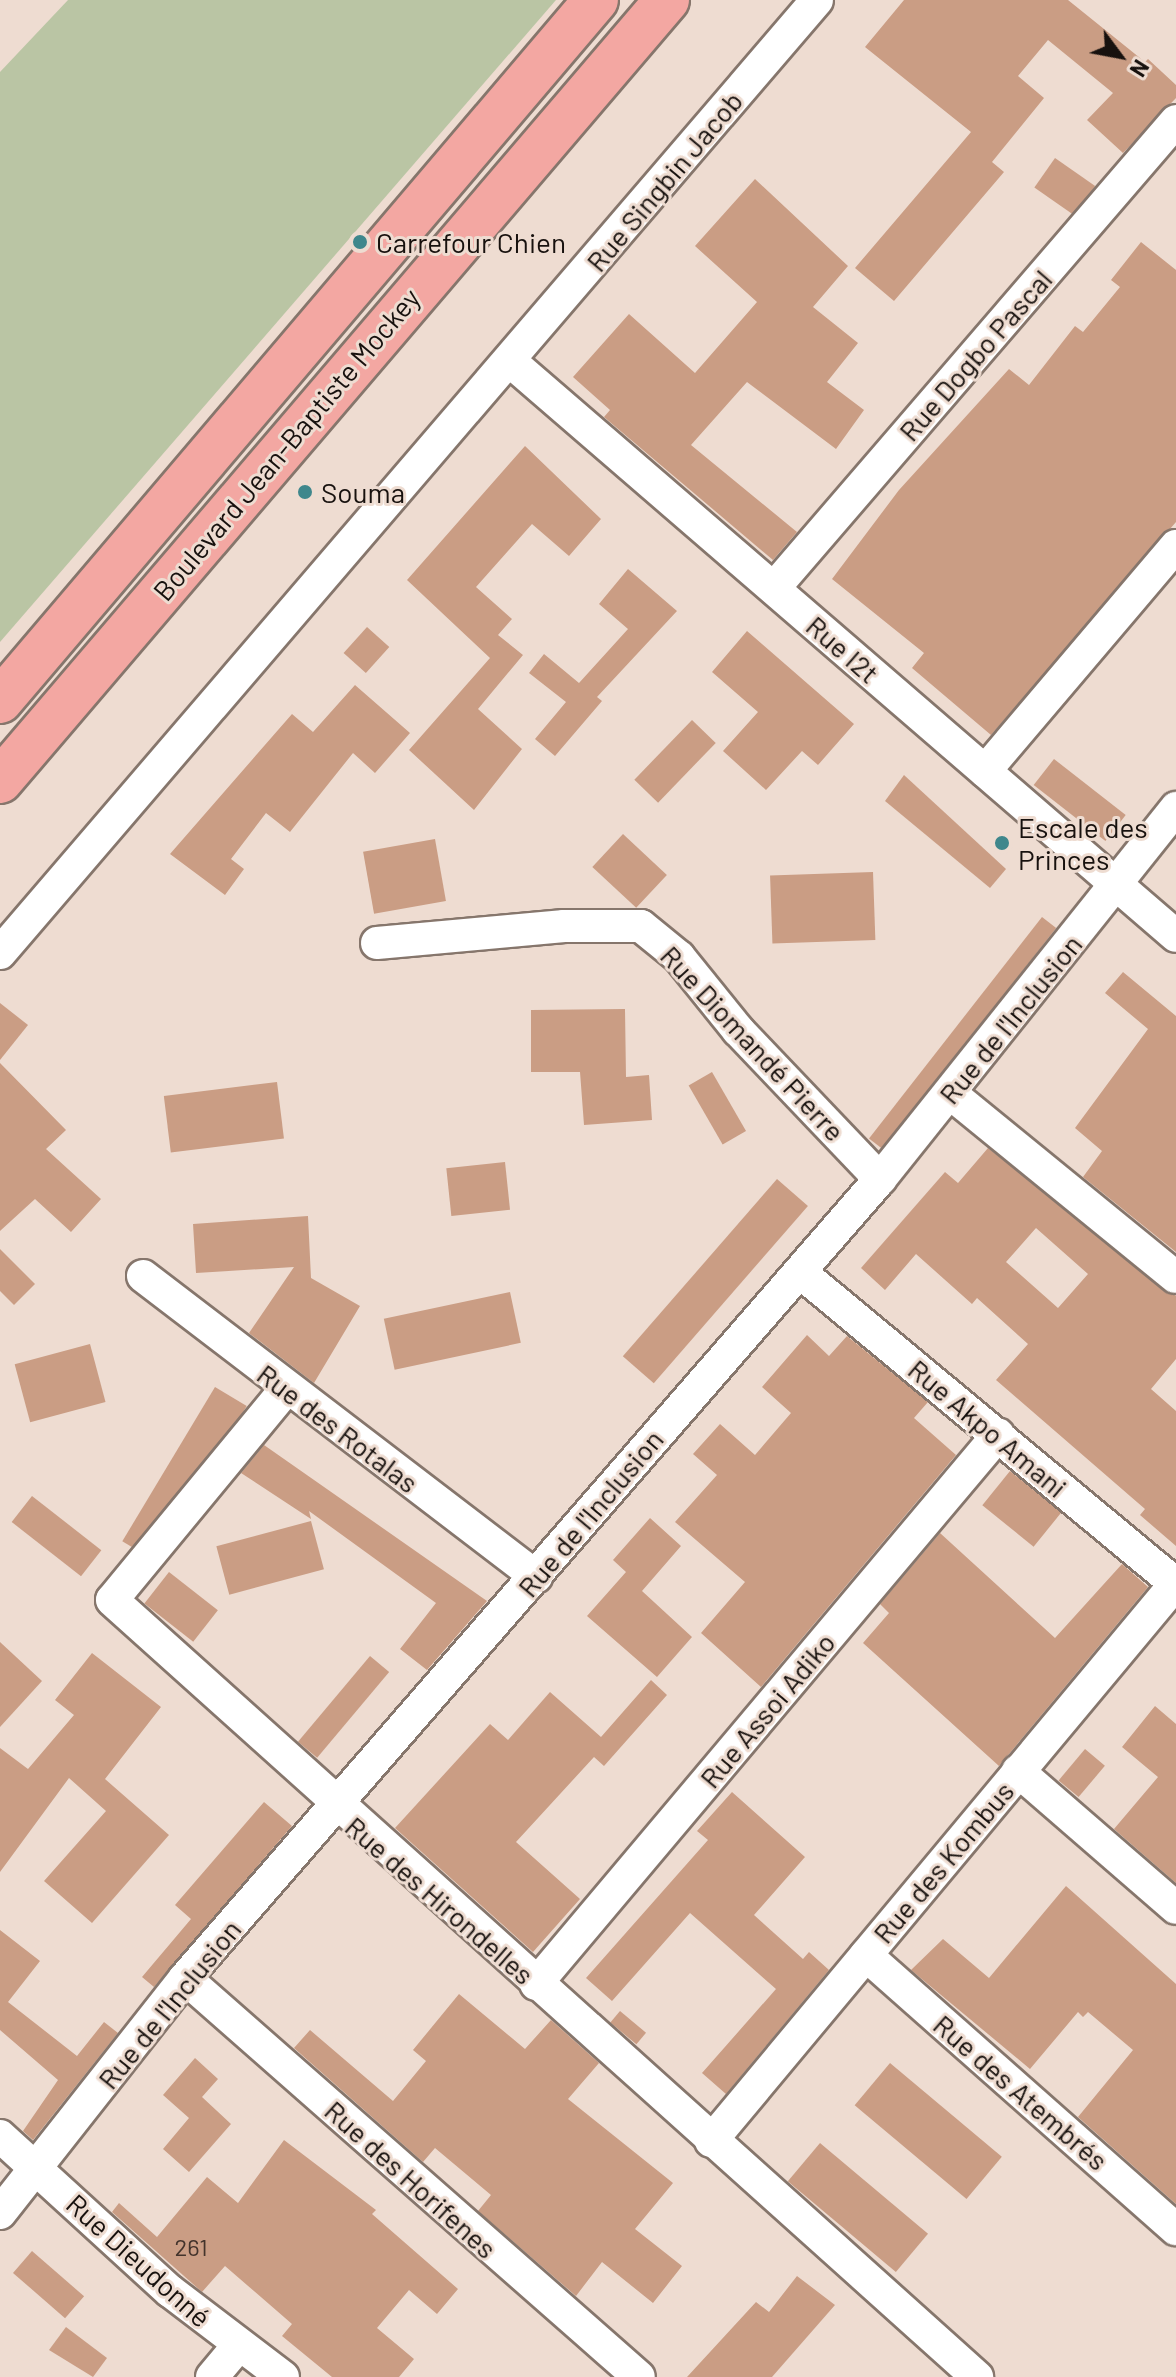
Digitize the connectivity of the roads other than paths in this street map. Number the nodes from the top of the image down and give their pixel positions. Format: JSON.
{"nodes":[{"id":1,"x":596,"y":0,"type":"edge"},
{"id":2,"x":667,"y":0,"type":"edge"},
{"id":3,"x":817,"y":0,"type":"edge"},
{"id":4,"x":1176,"y":121,"type":"edge"},
{"id":5,"x":511,"y":362,"type":"junction"},
{"id":6,"x":1176,"y":546,"type":"edge"},
{"id":7,"x":774,"y":588,"type":"junction"},
{"id":8,"x":0,"y":701,"type":"edge"},
{"id":9,"x":985,"y":771,"type":"junction"},
{"id":10,"x":0,"y":781,"type":"edge"},
{"id":11,"x":1176,"y":808,"type":"edge"},
{"id":12,"x":1118,"y":886,"type":"junction"},
{"id":13,"x":1176,"y":936,"type":"edge"},
{"id":14,"x":377,"y":943,"type":"dead end"},
{"id":15,"x":0,"y":953,"type":"edge"},
{"id":16,"x":950,"y":1093,"type":"junction"},
{"id":17,"x":880,"y":1179,"type":"junction"},
{"id":18,"x":800,"y":1272,"type":"junction"},
{"id":19,"x":143,"y":1276,"type":"dead end"},
{"id":20,"x":1176,"y":1277,"type":"edge"},
{"id":21,"x":286,"y":1389,"type":"junction"},
{"id":22,"x":998,"y":1435,"type":"junction"},
{"id":23,"x":536,"y":1577,"type":"junction"},
{"id":24,"x":1176,"y":1584,"type":"edge"},
{"id":25,"x":1018,"y":1771,"type":"junction"},
{"id":26,"x":337,"y":1809,"type":"junction"},
{"id":27,"x":1176,"y":1908,"type":"edge"},
{"id":28,"x":866,"y":1955,"type":"junction"},
{"id":29,"x":185,"y":1978,"type":"junction"},
{"id":30,"x":536,"y":1984,"type":"junction"},
{"id":31,"x":0,"y":2136,"type":"edge"},
{"id":32,"x":711,"y":2141,"type":"junction"},
{"id":33,"x":37,"y":2168,"type":"junction"},
{"id":34,"x":0,"y":2213,"type":"edge"},
{"id":35,"x":1176,"y":2229,"type":"edge"},
{"id":36,"x":238,"y":2346,"type":"junction"},
{"id":37,"x":967,"y":2374,"type":"edge"},
{"id":38,"x":212,"y":2377,"type":"edge"},
{"id":39,"x":283,"y":2377,"type":"edge"},
{"id":40,"x":639,"y":2377,"type":"edge"}],
"edges":[{"from":1,"to":8,"type":"highway","name":"Boulevard Jean-Baptiste Mockey"},
{"from":2,"to":10,"type":"highway","name":"Boulevard Jean-Baptiste Mockey"},
{"from":3,"to":5,"type":"street","name":"Rue Singbin Jacob"},
{"from":4,"to":7,"type":"street","name":"Rue Dogbo Pascal"},
{"from":5,"to":7,"type":"street","name":"Rue I2t"},
{"from":5,"to":15,"type":"street","name":"Rue Singbin Jacob"},
{"from":6,"to":9,"type":"street"},
{"from":7,"to":9,"type":"street","name":"Rue I2t"},
{"from":9,"to":12,"type":"street","name":"Rue I2t"},
{"from":11,"to":12,"type":"street","name":"Rue de l'Inclusion"},
{"from":12,"to":13,"type":"street","name":"Rue I2t"},
{"from":12,"to":16,"type":"street","name":"Rue de l'Inclusion"},
{"from":14,"to":17,"type":"street","name":"Rue Diomandé Pierre"},
{"from":16,"to":17,"type":"street","name":"Rue de l'Inclusion"},
{"from":16,"to":20,"type":"street"},
{"from":17,"to":18,"type":"street","name":"Rue de l'Inclusion"},
{"from":18,"to":22,"type":"street","name":"Rue Akpo Amani"},
{"from":18,"to":23,"type":"street","name":"Rue de l'Inclusion"},
{"from":19,"to":21,"type":"street","name":"Rue des Rotalas"},
{"from":21,"to":23,"type":"street","name":"Rue des Rotalas"},
{"from":21,"to":26,"type":"street","name":"Rue des Hirondelles"},
{"from":22,"to":24,"type":"street","name":"Rue Akpo Amani"},
{"from":22,"to":30,"type":"street","name":"Rue Assoi Adiko"},
{"from":23,"to":26,"type":"street","name":"Rue de l'Inclusion"},
{"from":24,"to":25,"type":"street","name":"Rue des Kombus"},
{"from":25,"to":27,"type":"street"},
{"from":25,"to":28,"type":"street","name":"Rue des Kombus"},
{"from":26,"to":29,"type":"street","name":"Rue de l'Inclusion"},
{"from":26,"to":30,"type":"street","name":"Rue des Hirondelles"},
{"from":28,"to":32,"type":"street","name":"Rue des Kombus"},
{"from":28,"to":35,"type":"street","name":"Rue des Atembrés"},
{"from":29,"to":33,"type":"street","name":"Rue de l'Inclusion"},
{"from":29,"to":40,"type":"street","name":"Rue des Horifenes"},
{"from":30,"to":32,"type":"street","name":"Rue des Hirondelles"},
{"from":31,"to":33,"type":"street","name":"Rue Dieudonné"},
{"from":32,"to":37,"type":"street","name":"Rue des Hirondelles"},
{"from":33,"to":34,"type":"street","name":"Rue de l'Inclusion"},
{"from":33,"to":36,"type":"street","name":"Rue Dieudonné"},
{"from":36,"to":38,"type":"street"},
{"from":36,"to":39,"type":"street","name":"Rue Dieudonné"}]}
